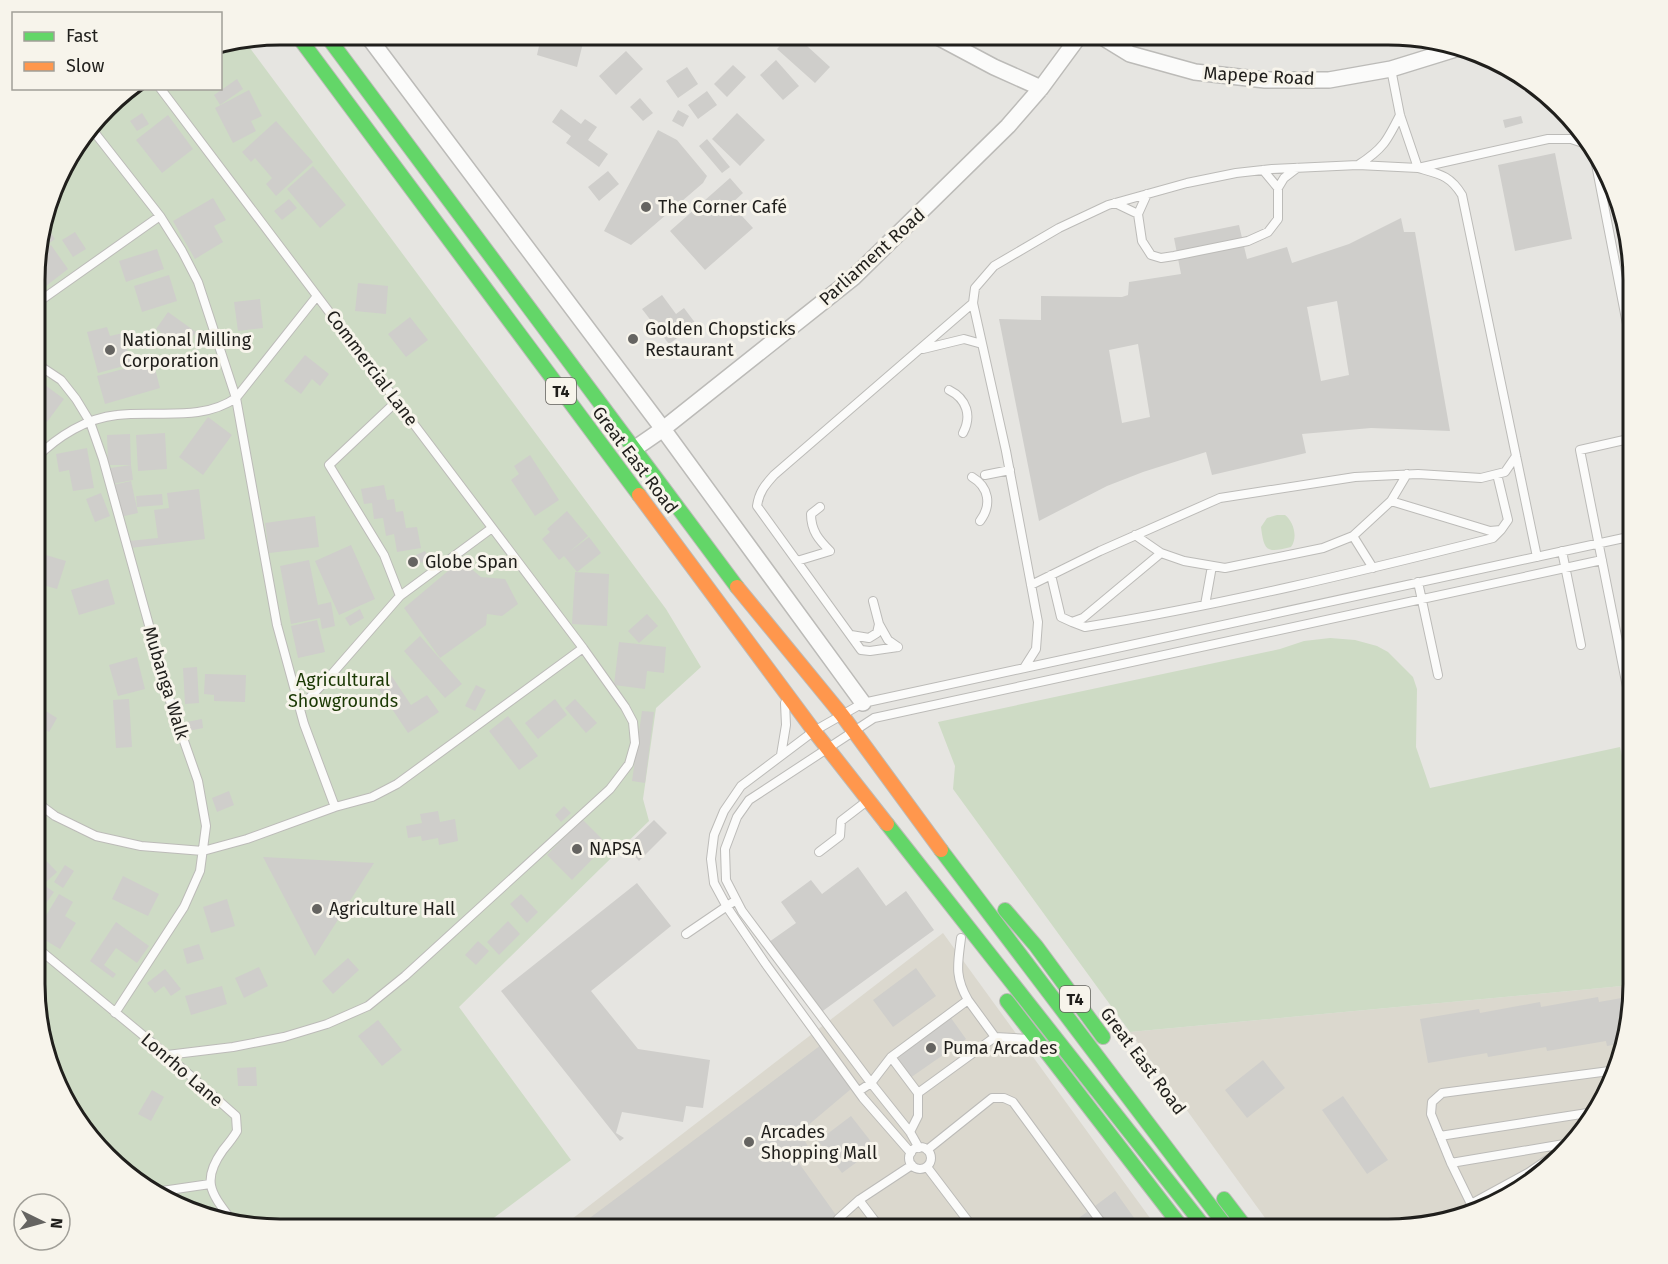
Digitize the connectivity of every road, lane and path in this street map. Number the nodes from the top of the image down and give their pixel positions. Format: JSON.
{"nodes":[{"id":1,"x":305,"y":45,"type":"edge"},
{"id":2,"x":335,"y":45,"type":"edge"},
{"id":3,"x":375,"y":45,"type":"edge"},
{"id":4,"x":953,"y":45,"type":"edge"},
{"id":5,"x":1073,"y":45,"type":"edge"},
{"id":6,"x":1115,"y":45,"type":"edge"},
{"id":7,"x":1445,"y":52,"type":"edge"},
{"id":8,"x":1391,"y":69,"type":"junction"},
{"id":9,"x":1041,"y":88,"type":"junction"},
{"id":10,"x":161,"y":90,"type":"edge"},
{"id":11,"x":1400,"y":115,"type":"junction"},
{"id":12,"x":96,"y":134,"type":"edge"},
{"id":13,"x":1577,"y":141,"type":"edge"},
{"id":14,"x":1358,"y":165,"type":"junction"},
{"id":15,"x":1297,"y":168,"type":"junction"},
{"id":16,"x":1418,"y":168,"type":"junction"},
{"id":17,"x":1263,"y":170,"type":"junction"},
{"id":18,"x":1598,"y":174,"type":"edge"},
{"id":19,"x":1278,"y":188,"type":"junction"},
{"id":20,"x":1147,"y":194,"type":"junction"},
{"id":21,"x":1115,"y":203,"type":"junction"},
{"id":22,"x":1138,"y":214,"type":"junction"},
{"id":23,"x":160,"y":216,"type":"junction"},
{"id":24,"x":317,"y":296,"type":"junction"},
{"id":25,"x":45,"y":297,"type":"edge"},
{"id":26,"x":1623,"y":300,"type":"edge"},
{"id":27,"x":973,"y":303,"type":"junction"},
{"id":28,"x":982,"y":344,"type":"junction"},
{"id":29,"x":919,"y":350,"type":"junction"},
{"id":30,"x":45,"y":369,"type":"edge"},
{"id":31,"x":949,"y":390,"type":"dead end"},
{"id":32,"x":236,"y":398,"type":"junction"},
{"id":33,"x":396,"y":401,"type":"junction"},
{"id":34,"x":90,"y":423,"type":"junction"},
{"id":35,"x":663,"y":429,"type":"junction"},
{"id":36,"x":963,"y":433,"type":"dead end"},
{"id":37,"x":1623,"y":440,"type":"edge"},
{"id":38,"x":45,"y":449,"type":"edge"},
{"id":39,"x":634,"y":449,"type":"junction"},
{"id":40,"x":1516,"y":456,"type":"junction"},
{"id":41,"x":1010,"y":470,"type":"junction"},
{"id":42,"x":994,"y":473,"type":"junction"},
{"id":43,"x":1407,"y":474,"type":"junction"},
{"id":44,"x":1497,"y":474,"type":"junction"},
{"id":45,"x":985,"y":475,"type":"dead end"},
{"id":46,"x":972,"y":477,"type":"dead end"},
{"id":47,"x":986,"y":492,"type":"junction"},
{"id":48,"x":1391,"y":501,"type":"junction"},
{"id":49,"x":820,"y":507,"type":"dead end"},
{"id":50,"x":980,"y":520,"type":"dead end"},
{"id":51,"x":492,"y":528,"type":"junction"},
{"id":52,"x":1501,"y":530,"type":"junction"},
{"id":53,"x":1135,"y":535,"type":"junction"},
{"id":54,"x":1353,"y":536,"type":"junction"},
{"id":55,"x":1623,"y":538,"type":"edge"},
{"id":56,"x":1598,"y":543,"type":"junction"},
{"id":57,"x":1562,"y":551,"type":"junction"},
{"id":58,"x":1161,"y":554,"type":"junction"},
{"id":59,"x":1537,"y":557,"type":"junction"},
{"id":60,"x":1602,"y":560,"type":"junction"},
{"id":61,"x":797,"y":561,"type":"junction"},
{"id":62,"x":1212,"y":566,"type":"junction"},
{"id":63,"x":1373,"y":568,"type":"junction"},
{"id":64,"x":1565,"y":568,"type":"junction"},
{"id":65,"x":1051,"y":575,"type":"junction"},
{"id":66,"x":1419,"y":582,"type":"junction"},
{"id":67,"x":1031,"y":585,"type":"junction"},
{"id":68,"x":400,"y":596,"type":"junction"},
{"id":69,"x":1422,"y":599,"type":"junction"},
{"id":70,"x":873,"y":601,"type":"dead end"},
{"id":71,"x":1204,"y":605,"type":"junction"},
{"id":72,"x":1072,"y":622,"type":"junction"},
{"id":73,"x":879,"y":624,"type":"junction"},
{"id":74,"x":851,"y":635,"type":"junction"},
{"id":75,"x":1581,"y":645,"type":"dead end"},
{"id":76,"x":583,"y":648,"type":"junction"},
{"id":77,"x":1623,"y":650,"type":"edge"},
{"id":78,"x":1620,"y":651,"type":"junction"},
{"id":79,"x":1623,"y":666,"type":"edge"},
{"id":80,"x":1024,"y":668,"type":"junction"},
{"id":81,"x":1438,"y":675,"type":"dead end"},
{"id":82,"x":784,"y":691,"type":"junction"},
{"id":83,"x":863,"y":703,"type":"junction"},
{"id":84,"x":300,"y":708,"type":"junction"},
{"id":85,"x":842,"y":715,"type":"junction"},
{"id":86,"x":874,"y":718,"type":"junction"},
{"id":87,"x":853,"y":730,"type":"junction"},
{"id":88,"x":814,"y":731,"type":"junction"},
{"id":89,"x":826,"y":747,"type":"junction"},
{"id":90,"x":781,"y":755,"type":"junction"},
{"id":91,"x":890,"y":781,"type":"junction"},
{"id":92,"x":868,"y":800,"type":"junction"},
{"id":93,"x":335,"y":807,"type":"junction"},
{"id":94,"x":45,"y":808,"type":"edge"},
{"id":95,"x":905,"y":847,"type":"junction"},
{"id":96,"x":203,"y":852,"type":"junction"},
{"id":97,"x":819,"y":852,"type":"dead end"},
{"id":98,"x":736,"y":900,"type":"junction"},
{"id":99,"x":727,"y":906,"type":"junction"},
{"id":100,"x":686,"y":934,"type":"dead end"},
{"id":101,"x":961,"y":938,"type":"junction"},
{"id":102,"x":45,"y":954,"type":"edge"},
{"id":103,"x":987,"y":974,"type":"dead end"},
{"id":104,"x":999,"y":991,"type":"dead end"},
{"id":105,"x":968,"y":1000,"type":"junction"},
{"id":106,"x":116,"y":1013,"type":"junction"},
{"id":107,"x":995,"y":1037,"type":"junction"},
{"id":108,"x":1038,"y":1042,"type":"junction"},
{"id":109,"x":1112,"y":1050,"type":"dead end"},
{"id":110,"x":167,"y":1055,"type":"junction"},
{"id":111,"x":891,"y":1057,"type":"junction"},
{"id":112,"x":1606,"y":1071,"type":"edge"},
{"id":113,"x":871,"y":1083,"type":"junction"},
{"id":114,"x":859,"y":1091,"type":"junction"},
{"id":115,"x":918,"y":1093,"type":"junction"},
{"id":116,"x":1584,"y":1114,"type":"edge"},
{"id":117,"x":910,"y":1132,"type":"junction"},
{"id":118,"x":1440,"y":1136,"type":"junction"},
{"id":119,"x":1560,"y":1144,"type":"edge"},
{"id":120,"x":923,"y":1149,"type":"junction"},
{"id":121,"x":911,"y":1153,"type":"junction"},
{"id":122,"x":1450,"y":1163,"type":"junction"},
{"id":123,"x":912,"y":1165,"type":"junction"},
{"id":124,"x":927,"y":1167,"type":"junction"},
{"id":125,"x":1523,"y":1176,"type":"edge"},
{"id":126,"x":210,"y":1185,"type":"junction"},
{"id":127,"x":1214,"y":1186,"type":"dead end"},
{"id":128,"x":167,"y":1190,"type":"edge"},
{"id":129,"x":1486,"y":1197,"type":"edge"},
{"id":130,"x":859,"y":1200,"type":"junction"},
{"id":131,"x":1469,"y":1205,"type":"edge"},
{"id":132,"x":227,"y":1213,"type":"edge"},
{"id":133,"x":838,"y":1219,"type":"dead end"},
{"id":134,"x":873,"y":1219,"type":"edge"},
{"id":135,"x":966,"y":1219,"type":"edge"},
{"id":136,"x":1098,"y":1219,"type":"edge"},
{"id":137,"x":1175,"y":1219,"type":"edge"},
{"id":138,"x":1198,"y":1219,"type":"edge"},
{"id":139,"x":1220,"y":1219,"type":"edge"},
{"id":140,"x":1239,"y":1219,"type":"edge"}],
"edges":[{"from":1,"to":82,"type":"main road","name":"Great East Road","number":"T4"},
{"from":2,"to":39,"type":"main road","name":"Great East Road","number":"T4"},
{"from":3,"to":35,"type":"street"},
{"from":4,"to":9,"type":"street"},
{"from":5,"to":9,"type":"street","name":"Parliament Road"},
{"from":6,"to":8,"type":"street","name":"Mapepe Road"},
{"from":7,"to":8,"type":"street","name":"Mapepe Road"},
{"from":8,"to":11,"type":"lane"},
{"from":9,"to":35,"type":"street","name":"Parliament Road"},
{"from":10,"to":24,"type":"lane","name":"Commercial Lane"},
{"from":11,"to":14,"type":"lane"},
{"from":11,"to":16,"type":"lane"},
{"from":12,"to":23,"type":"lane"},
{"from":13,"to":16,"type":"lane"},
{"from":14,"to":15,"type":"lane"},
{"from":14,"to":16,"type":"lane"},
{"from":15,"to":17,"type":"lane"},
{"from":15,"to":19,"type":"lane"},
{"from":16,"to":40,"type":"lane"},
{"from":17,"to":19,"type":"lane"},
{"from":17,"to":20,"type":"lane"},
{"from":18,"to":26,"type":"lane"},
{"from":19,"to":22,"type":"lane"},
{"from":20,"to":21,"type":"lane"},
{"from":20,"to":22,"type":"lane"},
{"from":21,"to":22,"type":"lane"},
{"from":21,"to":27,"type":"lane"},
{"from":23,"to":25,"type":"lane"},
{"from":23,"to":32,"type":"lane"},
{"from":24,"to":32,"type":"lane"},
{"from":24,"to":33,"type":"lane","name":"Commercial Lane"},
{"from":27,"to":28,"type":"lane"},
{"from":27,"to":29,"type":"lane"},
{"from":28,"to":29,"type":"lane"},
{"from":28,"to":41,"type":"lane"},
{"from":29,"to":61,"type":"lane"},
{"from":30,"to":34,"type":"lane","name":"Mubanga Walk"},
{"from":31,"to":36,"type":"lane"},
{"from":32,"to":34,"type":"lane"},
{"from":32,"to":84,"type":"lane"},
{"from":33,"to":51,"type":"lane","name":"Commercial Lane"},
{"from":33,"to":68,"type":"lane"},
{"from":34,"to":38,"type":"lane"},
{"from":34,"to":96,"type":"lane","name":"Mubanga Walk"},
{"from":35,"to":39,"type":"street","name":"Parliament Road"},
{"from":35,"to":83,"type":"street"},
{"from":37,"to":56,"type":"lane"},
{"from":39,"to":85,"type":"main road","name":"Great East Road","number":"T4"},
{"from":40,"to":44,"type":"lane"},
{"from":40,"to":59,"type":"lane"},
{"from":41,"to":42,"type":"lane"},
{"from":41,"to":67,"type":"lane"},
{"from":42,"to":45,"type":"lane"},
{"from":42,"to":47,"type":"lane"},
{"from":43,"to":44,"type":"lane"},
{"from":43,"to":48,"type":"lane"},
{"from":43,"to":53,"type":"lane"},
{"from":44,"to":52,"type":"lane"},
{"from":46,"to":47,"type":"lane"},
{"from":47,"to":50,"type":"lane"},
{"from":48,"to":52,"type":"lane"},
{"from":48,"to":54,"type":"lane"},
{"from":49,"to":61,"type":"lane"},
{"from":51,"to":68,"type":"lane"},
{"from":51,"to":76,"type":"lane","name":"Commercial Lane"},
{"from":52,"to":63,"type":"lane"},
{"from":53,"to":58,"type":"lane"},
{"from":53,"to":65,"type":"lane"},
{"from":54,"to":62,"type":"lane"},
{"from":54,"to":63,"type":"lane"},
{"from":55,"to":56,"type":"lane"},
{"from":56,"to":57,"type":"lane"},
{"from":56,"to":60,"type":"lane"},
{"from":57,"to":59,"type":"lane"},
{"from":57,"to":64,"type":"lane"},
{"from":58,"to":62,"type":"lane"},
{"from":58,"to":72,"type":"lane"},
{"from":59,"to":66,"type":"lane"},
{"from":60,"to":64,"type":"lane"},
{"from":60,"to":78,"type":"lane"},
{"from":61,"to":74,"type":"lane"},
{"from":62,"to":71,"type":"lane"},
{"from":63,"to":71,"type":"lane"},
{"from":64,"to":69,"type":"lane"},
{"from":64,"to":75,"type":"lane"},
{"from":65,"to":67,"type":"lane"},
{"from":65,"to":72,"type":"lane"},
{"from":66,"to":69,"type":"lane"},
{"from":66,"to":80,"type":"lane"},
{"from":67,"to":80,"type":"lane"},
{"from":68,"to":84,"type":"lane"},
{"from":69,"to":81,"type":"lane"},
{"from":69,"to":86,"type":"lane"},
{"from":70,"to":73,"type":"lane"},
{"from":71,"to":72,"type":"lane"},
{"from":73,"to":74,"type":"lane"},
{"from":73,"to":74,"type":"lane"},
{"from":76,"to":93,"type":"lane"},
{"from":76,"to":110,"type":"lane","name":"Commercial Lane"},
{"from":77,"to":78,"type":"lane"},
{"from":78,"to":79,"type":"lane"},
{"from":80,"to":83,"type":"lane"},
{"from":82,"to":88,"type":"main road","name":"Great East Road","number":"T4"},
{"from":82,"to":90,"type":"lane"},
{"from":83,"to":85,"type":"lane"},
{"from":83,"to":86,"type":"lane"},
{"from":84,"to":93,"type":"lane"},
{"from":85,"to":87,"type":"main road","name":"Great East Road","number":"T4"},
{"from":85,"to":88,"type":"lane"},
{"from":86,"to":87,"type":"lane"},
{"from":87,"to":89,"type":"lane"},
{"from":87,"to":91,"type":"main road","name":"Great East Road","number":"T4"},
{"from":88,"to":89,"type":"main road","name":"Great East Road","number":"T4"},
{"from":88,"to":90,"type":"lane"},
{"from":89,"to":92,"type":"main road","name":"Great East Road","number":"T4"},
{"from":89,"to":98,"type":"lane"},
{"from":90,"to":99,"type":"lane"},
{"from":91,"to":109,"type":"main road","name":"Great East Road","number":"T4"},
{"from":91,"to":139,"type":"main road","name":"Great East Road","number":"T4"},
{"from":92,"to":95,"type":"main road","name":"Great East Road","number":"T4"},
{"from":92,"to":97,"type":"lane"},
{"from":93,"to":96,"type":"lane"},
{"from":94,"to":96,"type":"lane"},
{"from":95,"to":101,"type":"main road","name":"Great East Road","number":"T4"},
{"from":95,"to":138,"type":"main road","name":"Great East Road","number":"T4"},
{"from":96,"to":106,"type":"lane","name":"Mubanga Walk"},
{"from":98,"to":99,"type":"lane"},
{"from":98,"to":113,"type":"lane"},
{"from":99,"to":100,"type":"lane"},
{"from":99,"to":114,"type":"lane"},
{"from":101,"to":103,"type":"main road","name":"Great East Road","number":"T4"},
{"from":101,"to":105,"type":"lane"},
{"from":102,"to":106,"type":"lane","name":"Lonrho Lane"},
{"from":104,"to":108,"type":"main road"},
{"from":105,"to":107,"type":"lane"},
{"from":105,"to":111,"type":"lane"},
{"from":106,"to":110,"type":"lane","name":"Lonrho Lane"},
{"from":107,"to":108,"type":"lane"},
{"from":107,"to":115,"type":"lane"},
{"from":108,"to":137,"type":"main road"},
{"from":110,"to":126,"type":"lane","name":"Lonrho Lane"},
{"from":111,"to":113,"type":"lane"},
{"from":111,"to":115,"type":"lane"},
{"from":112,"to":118,"type":"lane"},
{"from":113,"to":114,"type":"lane"},
{"from":113,"to":117,"type":"lane"},
{"from":114,"to":121,"type":"lane"},
{"from":115,"to":117,"type":"lane"},
{"from":116,"to":118,"type":"lane"},
{"from":117,"to":120,"type":"lane"},
{"from":118,"to":122,"type":"lane"},
{"from":119,"to":122,"type":"lane"},
{"from":120,"to":121,"type":"lane"},
{"from":120,"to":124,"type":"lane"},
{"from":120,"to":136,"type":"lane"},
{"from":121,"to":123,"type":"lane"},
{"from":122,"to":131,"type":"lane"},
{"from":123,"to":124,"type":"lane"},
{"from":123,"to":130,"type":"lane"},
{"from":124,"to":135,"type":"lane"},
{"from":125,"to":129,"type":"lane"},
{"from":126,"to":128,"type":"lane"},
{"from":126,"to":132,"type":"lane"},
{"from":127,"to":140,"type":"main road"},
{"from":130,"to":133,"type":"lane"},
{"from":130,"to":134,"type":"lane"}]}
